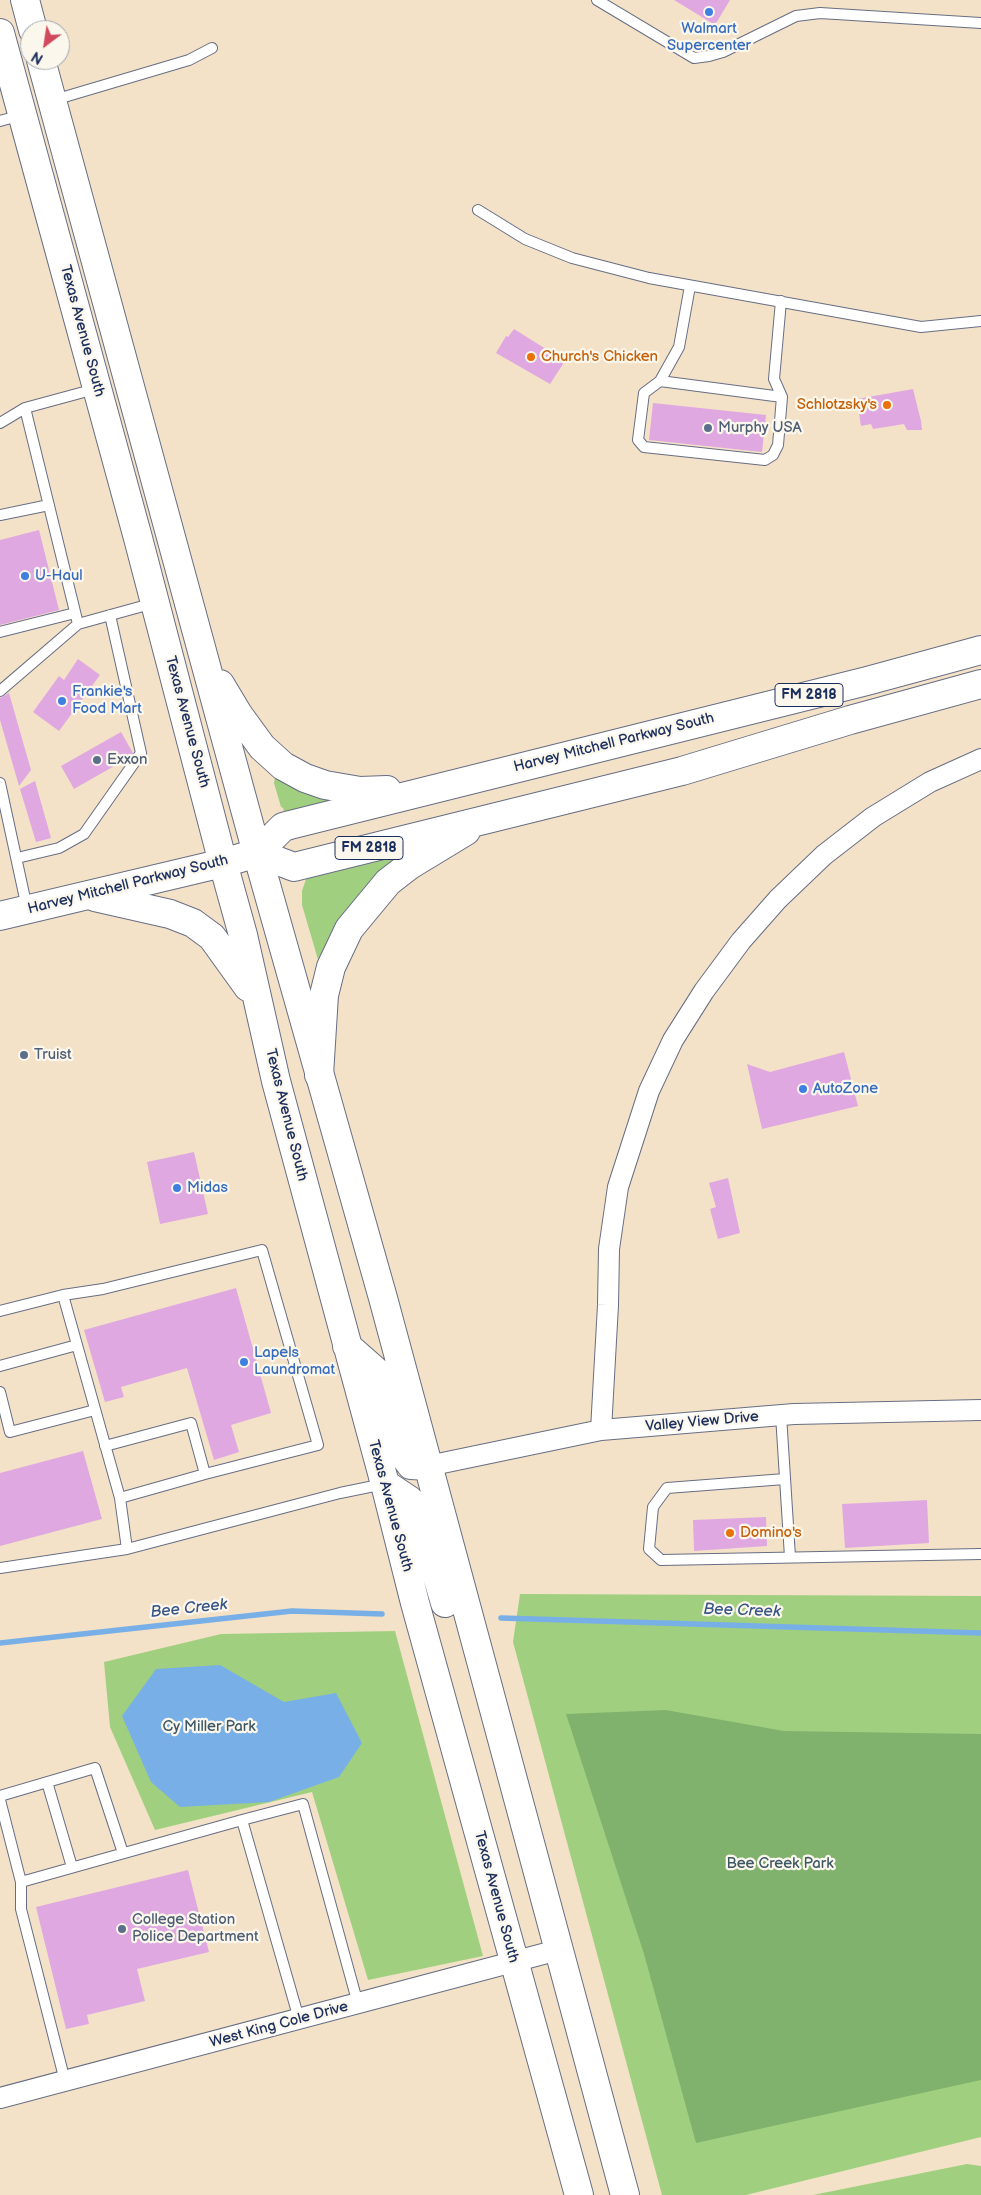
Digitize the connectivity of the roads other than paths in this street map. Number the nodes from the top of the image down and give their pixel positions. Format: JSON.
{"nodes":[{"id":1,"x":25,"y":0,"type":"edge"},
{"id":2,"x":597,"y":0,"type":"edge"},
{"id":3,"x":30,"y":20,"type":"edge"},
{"id":4,"x":981,"y":23,"type":"edge"},
{"id":5,"x":0,"y":33,"type":"edge"},
{"id":6,"x":212,"y":48,"type":"dead end"},
{"id":7,"x":44,"y":70,"type":"edge"},
{"id":8,"x":52,"y":100,"type":"junction"},
{"id":9,"x":11,"y":118,"type":"edge"},
{"id":10,"x":478,"y":210,"type":"dead end"},
{"id":11,"x":690,"y":286,"type":"junction"},
{"id":12,"x":781,"y":301,"type":"junction"},
{"id":13,"x":981,"y":320,"type":"edge"},
{"id":14,"x":660,"y":381,"type":"junction"},
{"id":15,"x":98,"y":388,"type":"junction"},
{"id":16,"x":782,"y":397,"type":"junction"},
{"id":17,"x":25,"y":408,"type":"junction"},
{"id":18,"x":0,"y":423,"type":"edge"},
{"id":19,"x":49,"y":505,"type":"junction"},
{"id":20,"x":0,"y":515,"type":"edge"},
{"id":21,"x":155,"y":602,"type":"junction"},
{"id":22,"x":75,"y":613,"type":"junction"},
{"id":23,"x":110,"y":615,"type":"junction"},
{"id":24,"x":78,"y":624,"type":"junction"},
{"id":25,"x":0,"y":632,"type":"edge"},
{"id":26,"x":981,"y":650,"type":"edge"},
{"id":27,"x":203,"y":654,"type":"junction"},
{"id":28,"x":981,"y":684,"type":"edge"},
{"id":29,"x":0,"y":691,"type":"edge"},
{"id":30,"x":981,"y":759,"type":"edge"},
{"id":31,"x":0,"y":783,"type":"edge"},
{"id":32,"x":426,"y":790,"type":"junction"},
{"id":33,"x":2,"y":798,"type":"edge"},
{"id":34,"x":483,"y":820,"type":"junction"},
{"id":35,"x":4,"y":824,"type":"edge"},
{"id":36,"x":257,"y":853,"type":"junction"},
{"id":37,"x":17,"y":858,"type":"junction"},
{"id":38,"x":223,"y":863,"type":"junction"},
{"id":39,"x":88,"y":896,"type":"junction"},
{"id":40,"x":28,"y":909,"type":"junction"},
{"id":41,"x":0,"y":916,"type":"edge"},
{"id":42,"x":258,"y":1000,"type":"junction"},
{"id":43,"x":319,"y":1075,"type":"junction"},
{"id":44,"x":63,"y":1295,"type":"junction"},
{"id":45,"x":0,"y":1311,"type":"edge"},
{"id":46,"x":77,"y":1345,"type":"junction"},
{"id":47,"x":347,"y":1346,"type":"junction"},
{"id":48,"x":0,"y":1366,"type":"edge"},
{"id":49,"x":0,"y":1392,"type":"edge"},
{"id":50,"x":95,"y":1410,"type":"junction"},
{"id":51,"x":981,"y":1410,"type":"edge"},
{"id":52,"x":781,"y":1415,"type":"junction"},
{"id":53,"x":601,"y":1430,"type":"junction"},
{"id":54,"x":105,"y":1446,"type":"junction"},
{"id":55,"x":428,"y":1466,"type":"junction"},
{"id":56,"x":205,"y":1474,"type":"junction"},
{"id":57,"x":785,"y":1479,"type":"junction"},
{"id":58,"x":385,"y":1484,"type":"junction"},
{"id":59,"x":120,"y":1498,"type":"junction"},
{"id":60,"x":127,"y":1549,"type":"junction"},
{"id":61,"x":981,"y":1554,"type":"edge"},
{"id":62,"x":790,"y":1558,"type":"junction"},
{"id":63,"x":0,"y":1568,"type":"edge"},
{"id":64,"x":472,"y":1630,"type":"junction"},
{"id":65,"x":47,"y":1782,"type":"junction"},
{"id":66,"x":0,"y":1798,"type":"edge"},
{"id":67,"x":242,"y":1820,"type":"junction"},
{"id":68,"x":123,"y":1853,"type":"junction"},
{"id":69,"x":72,"y":1867,"type":"junction"},
{"id":70,"x":21,"y":1882,"type":"junction"},
{"id":71,"x":558,"y":1950,"type":"junction"},
{"id":72,"x":514,"y":1962,"type":"junction"},
{"id":73,"x":358,"y":2004,"type":"junction"},
{"id":74,"x":299,"y":2019,"type":"junction"},
{"id":75,"x":65,"y":2081,"type":"junction"},
{"id":76,"x":0,"y":2098,"type":"edge"},
{"id":77,"x":579,"y":2195,"type":"edge"},
{"id":78,"x":625,"y":2195,"type":"edge"}],
"edges":[{"from":1,"to":3,"type":"main road"},
{"from":2,"to":4,"type":"lane"},
{"from":5,"to":9,"type":"main road","name":"Texas Avenue South"},
{"from":6,"to":8,"type":"lane"},
{"from":7,"to":8,"type":"main road"},
{"from":8,"to":27,"type":"main road"},
{"from":9,"to":15,"type":"main road","name":"Texas Avenue South"},
{"from":10,"to":11,"type":"lane"},
{"from":11,"to":12,"type":"lane"},
{"from":11,"to":14,"type":"lane"},
{"from":12,"to":13,"type":"lane"},
{"from":12,"to":16,"type":"lane"},
{"from":14,"to":16,"type":"lane"},
{"from":14,"to":16,"type":"lane"},
{"from":15,"to":17,"type":"lane"},
{"from":15,"to":21,"type":"main road","name":"Texas Avenue South"},
{"from":17,"to":18,"type":"lane"},
{"from":17,"to":19,"type":"lane"},
{"from":19,"to":20,"type":"lane"},
{"from":19,"to":22,"type":"lane"},
{"from":21,"to":23,"type":"lane"},
{"from":21,"to":38,"type":"main road","name":"Texas Avenue South"},
{"from":22,"to":24,"type":"lane"},
{"from":22,"to":25,"type":"lane"},
{"from":23,"to":24,"type":"lane"},
{"from":23,"to":37,"type":"lane"},
{"from":24,"to":29,"type":"lane"},
{"from":26,"to":32,"type":"main road","name":"Harvey Mitchell Parkway South","number":"FM 2818"},
{"from":27,"to":32,"type":"main road"},
{"from":27,"to":36,"type":"main road"},
{"from":28,"to":34,"type":"main road","number":"FM 2818"},
{"from":30,"to":53,"type":"street"},
{"from":31,"to":33,"type":"lane"},
{"from":32,"to":36,"type":"main road","name":"Harvey Mitchell Parkway South","number":"FM 2818"},
{"from":33,"to":35,"type":"lane"},
{"from":34,"to":36,"type":"main road","number":"FM 2818"},
{"from":34,"to":43,"type":"main road"},
{"from":35,"to":37,"type":"lane"},
{"from":36,"to":38,"type":"main road","name":"Harvey Mitchell Parkway South","number":"FM 2818"},
{"from":36,"to":43,"type":"main road"},
{"from":37,"to":40,"type":"lane"},
{"from":38,"to":39,"type":"main road","name":"Harvey Mitchell Parkway South","number":"FM 2818"},
{"from":38,"to":42,"type":"main road","name":"Texas Avenue South"},
{"from":39,"to":40,"type":"main road","name":"Harvey Mitchell Parkway South","number":"FM 2818"},
{"from":39,"to":42,"type":"main road"},
{"from":40,"to":41,"type":"main road","name":"Harvey Mitchell Parkway South","number":"FM 2818"},
{"from":42,"to":47,"type":"main road","name":"Texas Avenue South"},
{"from":43,"to":55,"type":"main road"},
{"from":44,"to":45,"type":"lane"},
{"from":44,"to":46,"type":"lane"},
{"from":44,"to":56,"type":"lane"},
{"from":46,"to":48,"type":"lane"},
{"from":46,"to":50,"type":"lane"},
{"from":47,"to":55,"type":"main road"},
{"from":47,"to":58,"type":"main road","name":"Texas Avenue South"},
{"from":49,"to":50,"type":"lane"},
{"from":50,"to":54,"type":"lane"},
{"from":51,"to":52,"type":"street","name":"Valley View Drive"},
{"from":52,"to":53,"type":"street","name":"Valley View Drive"},
{"from":52,"to":57,"type":"lane"},
{"from":53,"to":55,"type":"street","name":"Valley View Drive"},
{"from":54,"to":56,"type":"lane"},
{"from":54,"to":59,"type":"lane"},
{"from":55,"to":64,"type":"main road"},
{"from":56,"to":59,"type":"lane"},
{"from":57,"to":62,"type":"lane"},
{"from":57,"to":62,"type":"lane"},
{"from":58,"to":60,"type":"lane"},
{"from":58,"to":64,"type":"main road"},
{"from":58,"to":72,"type":"main road","name":"Texas Avenue South"},
{"from":59,"to":60,"type":"lane"},
{"from":60,"to":63,"type":"lane"},
{"from":61,"to":62,"type":"lane"},
{"from":64,"to":71,"type":"main road"},
{"from":65,"to":66,"type":"lane"},
{"from":65,"to":68,"type":"lane"},
{"from":65,"to":69,"type":"lane"},
{"from":66,"to":70,"type":"lane"},
{"from":67,"to":68,"type":"lane"},
{"from":67,"to":73,"type":"lane"},
{"from":67,"to":74,"type":"lane"},
{"from":68,"to":69,"type":"lane"},
{"from":69,"to":70,"type":"lane"},
{"from":70,"to":75,"type":"lane"},
{"from":71,"to":72,"type":"street","name":"West King Cole Drive"},
{"from":71,"to":78,"type":"main road"},
{"from":72,"to":73,"type":"street","name":"West King Cole Drive"},
{"from":72,"to":77,"type":"main road","name":"Texas Avenue South"},
{"from":73,"to":74,"type":"street","name":"West King Cole Drive"},
{"from":74,"to":75,"type":"street","name":"West King Cole Drive"},
{"from":75,"to":76,"type":"street","name":"West King Cole Drive"}]}
